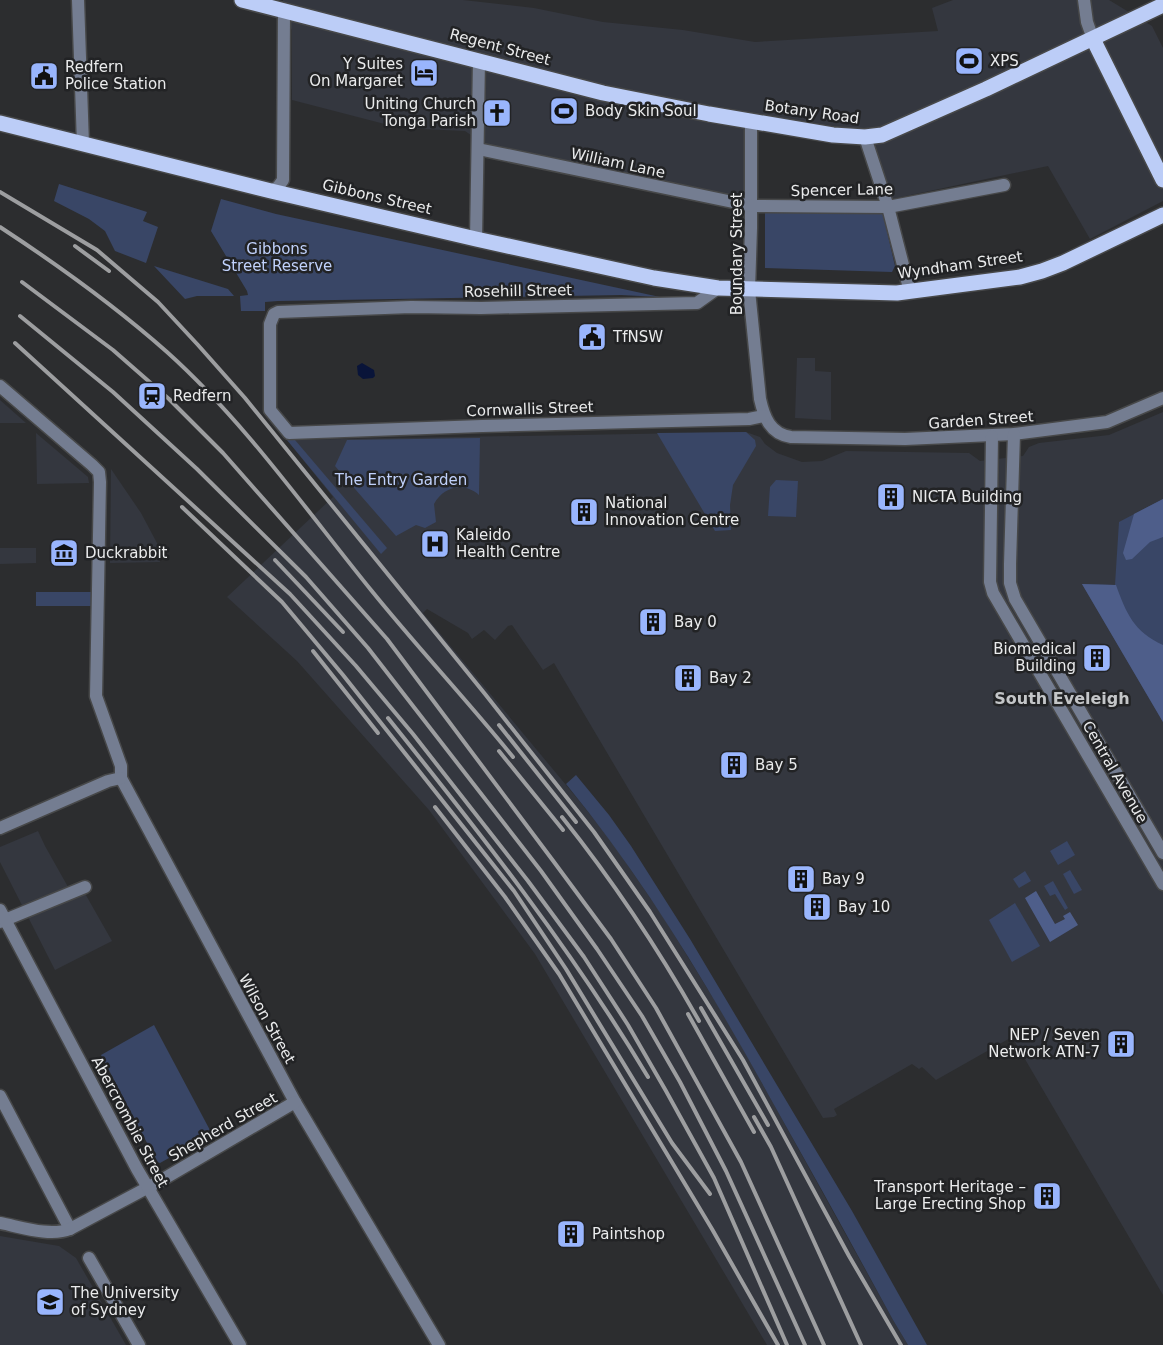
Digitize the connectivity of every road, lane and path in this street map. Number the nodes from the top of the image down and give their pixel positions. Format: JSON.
{"nodes":[{"id":1,"x":78,"y":0,"type":"edge"},
{"id":2,"x":242,"y":0,"type":"edge"},
{"id":3,"x":1084,"y":0,"type":"edge"},
{"id":4,"x":1163,"y":5,"type":"edge"},
{"id":5,"x":284,"y":12,"type":"junction"},
{"id":6,"x":1093,"y":39,"type":"junction"},
{"id":7,"x":479,"y":60,"type":"junction"},
{"id":8,"x":751,"y":122,"type":"junction"},
{"id":9,"x":0,"y":123,"type":"edge"},
{"id":10,"x":865,"y":137,"type":"junction"},
{"id":11,"x":83,"y":144,"type":"junction"},
{"id":12,"x":478,"y":149,"type":"junction"},
{"id":13,"x":1163,"y":180,"type":"edge"},
{"id":14,"x":1004,"y":185,"type":"dead end"},
{"id":15,"x":271,"y":191,"type":"junction"},
{"id":16,"x":752,"y":206,"type":"junction"},
{"id":17,"x":888,"y":207,"type":"junction"},
{"id":18,"x":1163,"y":215,"type":"edge"},
{"id":19,"x":476,"y":239,"type":"junction"},
{"id":20,"x":718,"y":288,"type":"junction"},
{"id":21,"x":748,"y":290,"type":"junction"},
{"id":22,"x":910,"y":292,"type":"junction"},
{"id":23,"x":0,"y":386,"type":"edge"},
{"id":24,"x":1163,"y":398,"type":"edge"},
{"id":25,"x":764,"y":416,"type":"junction"},
{"id":26,"x":296,"y":433,"type":"joint"},
{"id":27,"x":1014,"y":434,"type":"junction"},
{"id":28,"x":992,"y":436,"type":"junction"},
{"id":29,"x":121,"y":778,"type":"junction"},
{"id":30,"x":0,"y":828,"type":"edge"},
{"id":31,"x":1158,"y":832,"type":"edge"},
{"id":32,"x":1139,"y":843,"type":"junction"},
{"id":33,"x":1162,"y":850,"type":"edge"},
{"id":34,"x":1147,"y":857,"type":"junction"},
{"id":35,"x":1163,"y":884,"type":"edge"},
{"id":36,"x":86,"y":887,"type":"dead end"},
{"id":37,"x":2,"y":917,"type":"edge"},
{"id":38,"x":0,"y":1096,"type":"edge"},
{"id":39,"x":295,"y":1102,"type":"junction"},
{"id":40,"x":148,"y":1187,"type":"junction"},
{"id":41,"x":0,"y":1223,"type":"edge"},
{"id":42,"x":70,"y":1229,"type":"junction"},
{"id":43,"x":89,"y":1258,"type":"dead end"},
{"id":44,"x":139,"y":1345,"type":"edge"},
{"id":45,"x":240,"y":1345,"type":"edge"},
{"id":46,"x":439,"y":1345,"type":"edge"}],
"edges":[{"from":1,"to":11,"type":"street"},
{"from":2,"to":5,"type":"main road","name":"Regent Street"},
{"from":3,"to":6,"type":"street"},
{"from":4,"to":6,"type":"main road","name":"Botany Road"},
{"from":5,"to":7,"type":"main road","name":"Regent Street"},
{"from":5,"to":15,"type":"street"},
{"from":6,"to":10,"type":"main road","name":"Botany Road"},
{"from":6,"to":13,"type":"main road"},
{"from":7,"to":8,"type":"main road","name":"Regent Street"},
{"from":7,"to":12,"type":"street"},
{"from":8,"to":10,"type":"main road","name":"Botany Road"},
{"from":8,"to":16,"type":"street","name":"Boundary Street"},
{"from":9,"to":11,"type":"main road","name":"Gibbons Street"},
{"from":10,"to":17,"type":"street"},
{"from":11,"to":15,"type":"main road","name":"Gibbons Street"},
{"from":12,"to":16,"type":"street","name":"William Lane"},
{"from":12,"to":19,"type":"street"},
{"from":14,"to":17,"type":"street","name":"Spencer Lane"},
{"from":15,"to":19,"type":"main road","name":"Gibbons Street"},
{"from":16,"to":17,"type":"street","name":"Spencer Lane"},
{"from":16,"to":21,"type":"street","name":"Boundary Street"},
{"from":17,"to":22,"type":"street"},
{"from":18,"to":22,"type":"main road","name":"Wyndham Street"},
{"from":19,"to":20,"type":"main road","name":"Gibbons Street"},
{"from":20,"to":21,"type":"main road","name":"Gibbons Street"},
{"from":20,"to":26,"type":"street","name":"Rosehill Street"},
{"from":21,"to":22,"type":"main road","name":"Wyndham Street"},
{"from":21,"to":25,"type":"street","name":"Boundary Street"},
{"from":23,"to":29,"type":"street","name":"Wilson Street"},
{"from":24,"to":27,"type":"street","name":"Garden Street"},
{"from":25,"to":26,"type":"street","name":"Cornwallis Street"},
{"from":25,"to":28,"type":"street","name":"Garden Street"},
{"from":27,"to":28,"type":"street","name":"Garden Street"},
{"from":27,"to":31,"type":"street","name":"Central Avenue"},
{"from":28,"to":32,"type":"street","name":"Central Avenue"},
{"from":29,"to":30,"type":"street"},
{"from":29,"to":39,"type":"street","name":"Wilson Street"},
{"from":31,"to":32,"type":"street"},
{"from":31,"to":33,"type":"street","name":"Central Avenue"},
{"from":32,"to":34,"type":"street","name":"Central Avenue"},
{"from":33,"to":34,"type":"street"},
{"from":34,"to":35,"type":"street","name":"Central Avenue"},
{"from":36,"to":37,"type":"street"},
{"from":37,"to":40,"type":"street","name":"Abercrombie Street"},
{"from":38,"to":42,"type":"street"},
{"from":39,"to":40,"type":"street","name":"Shepherd Street"},
{"from":39,"to":46,"type":"street","name":"Wilson Street"},
{"from":40,"to":42,"type":"street","name":"Shepherd Street"},
{"from":40,"to":45,"type":"street","name":"Abercrombie Street"},
{"from":41,"to":42,"type":"street","name":"Shepherd Street"},
{"from":43,"to":44,"type":"street"}]}
